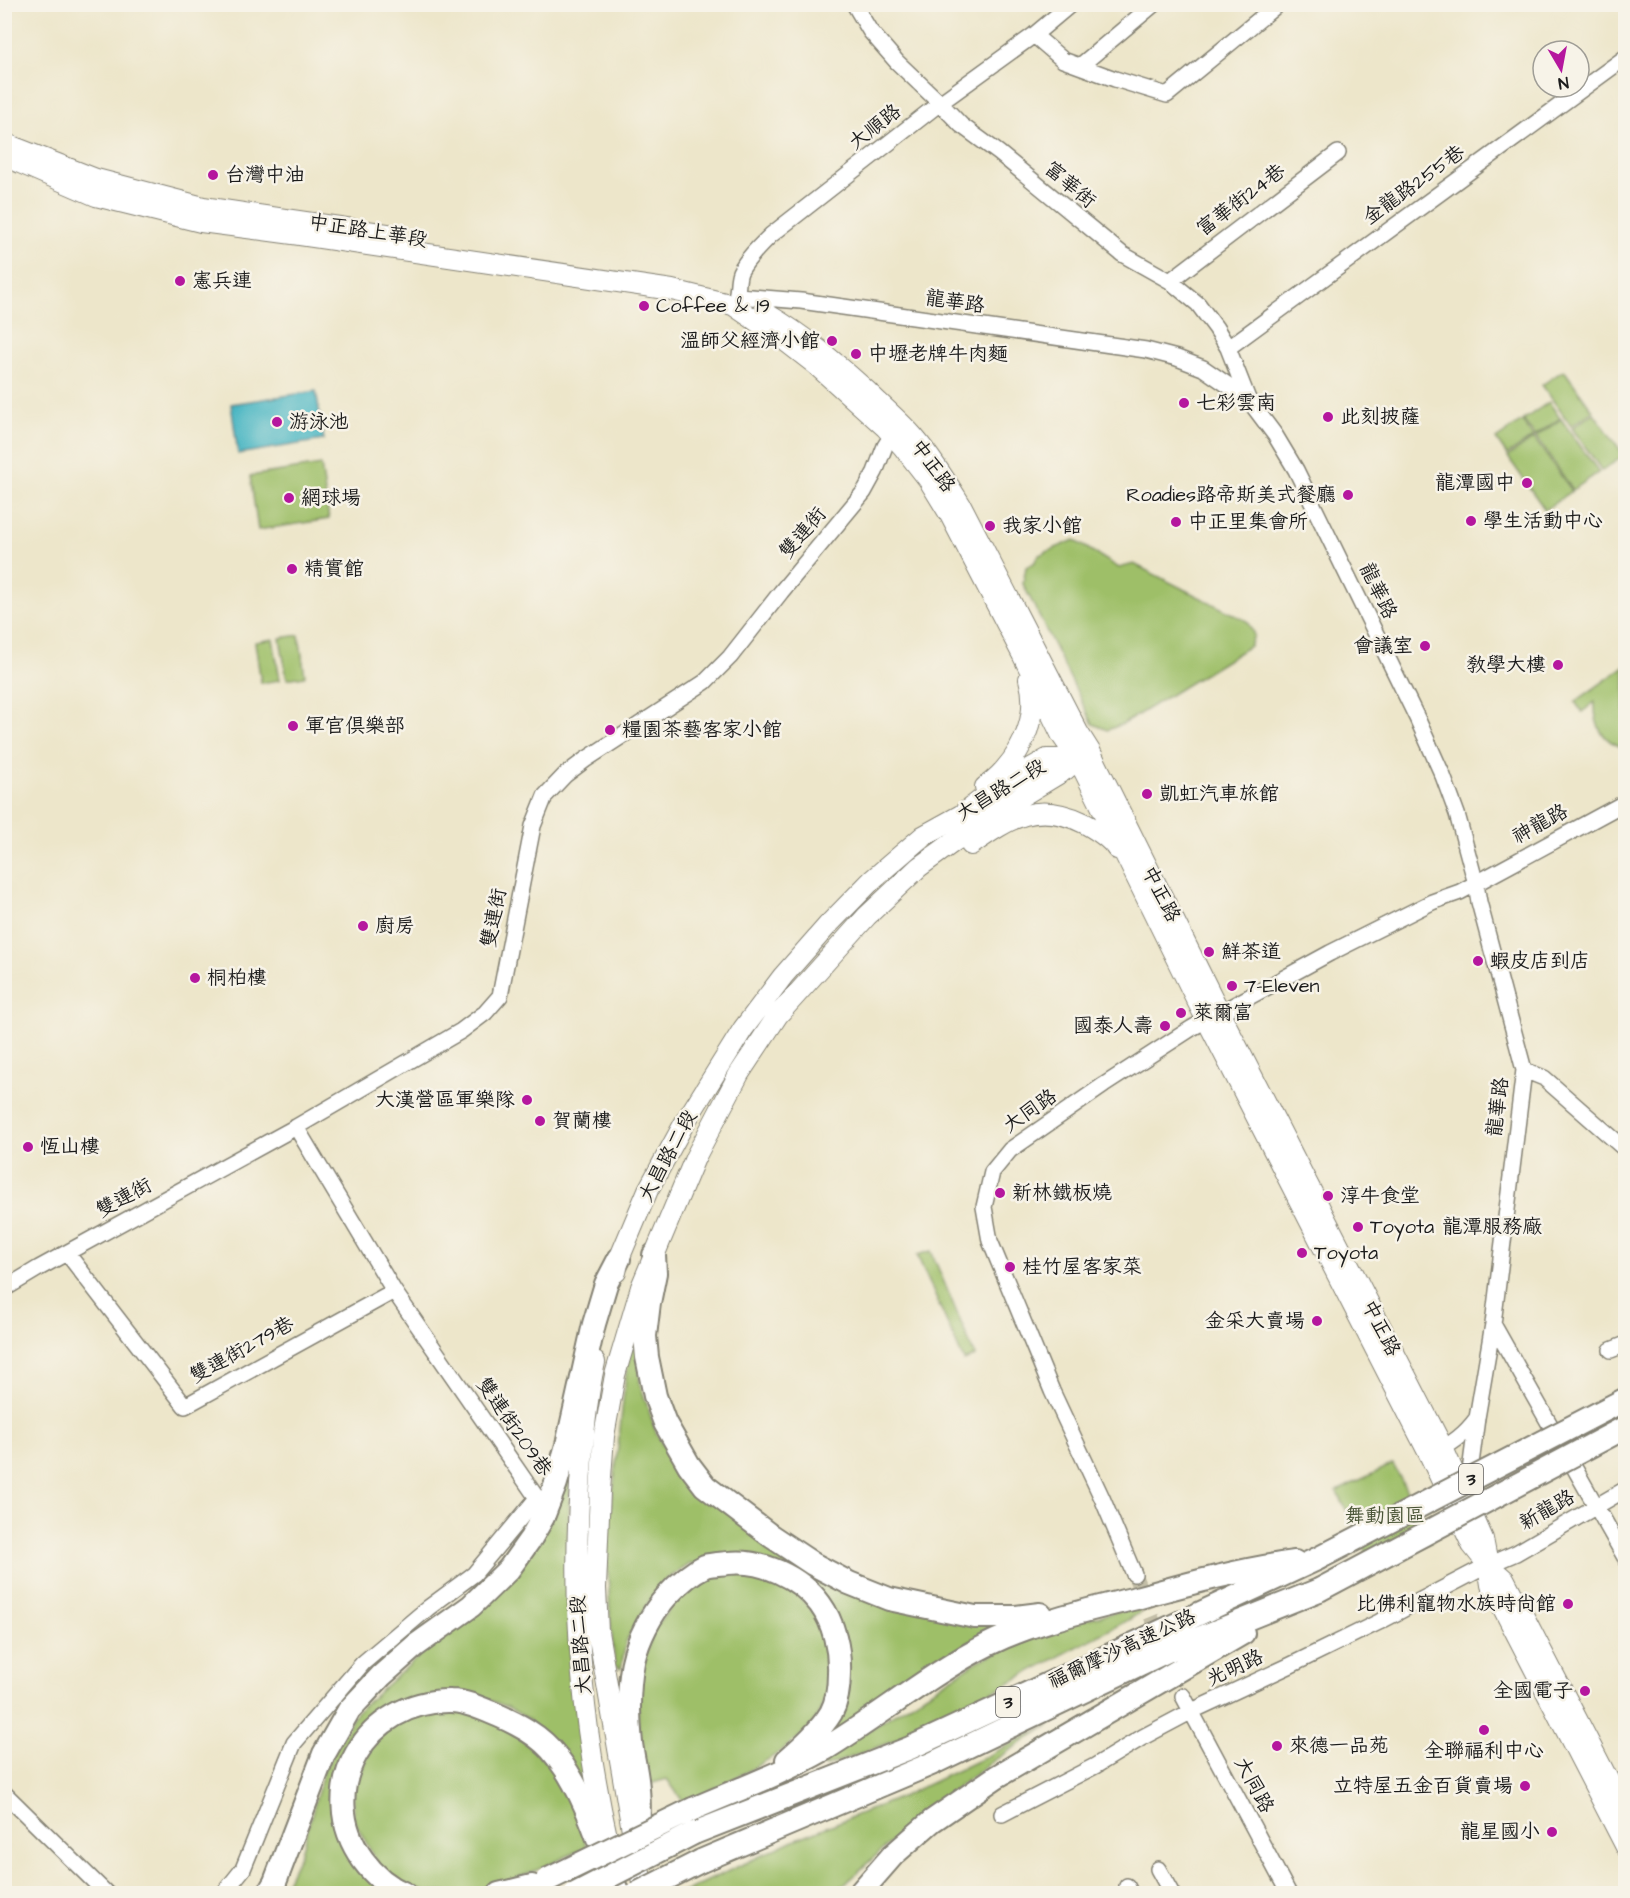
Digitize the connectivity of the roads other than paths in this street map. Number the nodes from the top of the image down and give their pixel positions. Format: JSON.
{"nodes":[{"id":1,"x":854,"y":4,"type":"edge"},
{"id":2,"x":1071,"y":4,"type":"edge"},
{"id":3,"x":1154,"y":4,"type":"edge"},
{"id":4,"x":1278,"y":4,"type":"edge"},
{"id":5,"x":1034,"y":35,"type":"junction"},
{"id":6,"x":1626,"y":57,"type":"edge"},
{"id":7,"x":1080,"y":66,"type":"junction"},
{"id":8,"x":940,"y":103,"type":"junction"},
{"id":9,"x":4,"y":143,"type":"edge"},
{"id":10,"x":1338,"y":153,"type":"dead end"},
{"id":11,"x":4,"y":156,"type":"edge"},
{"id":12,"x":1170,"y":281,"type":"junction"},
{"id":13,"x":735,"y":301,"type":"junction"},
{"id":14,"x":1228,"y":348,"type":"junction"},
{"id":15,"x":1248,"y":399,"type":"junction"},
{"id":16,"x":898,"y":431,"type":"junction"},
{"id":17,"x":1023,"y":657,"type":"junction"},
{"id":18,"x":1078,"y":759,"type":"junction"},
{"id":19,"x":1626,"y":802,"type":"edge"},
{"id":20,"x":923,"y":836,"type":"junction"},
{"id":21,"x":1135,"y":875,"type":"junction"},
{"id":22,"x":1476,"y":884,"type":"junction"},
{"id":23,"x":867,"y":916,"type":"junction"},
{"id":24,"x":1214,"y":1016,"type":"junction"},
{"id":25,"x":1524,"y":1070,"type":"junction"},
{"id":26,"x":296,"y":1127,"type":"junction"},
{"id":27,"x":1626,"y":1150,"type":"edge"},
{"id":28,"x":67,"y":1253,"type":"junction"},
{"id":29,"x":654,"y":1255,"type":"junction"},
{"id":30,"x":619,"y":1259,"type":"junction"},
{"id":31,"x":4,"y":1289,"type":"edge"},
{"id":32,"x":394,"y":1291,"type":"junction"},
{"id":33,"x":1493,"y":1324,"type":"junction"},
{"id":34,"x":1626,"y":1344,"type":"edge"},
{"id":35,"x":1611,"y":1350,"type":"dead end"},
{"id":36,"x":1626,"y":1399,"type":"edge"},
{"id":37,"x":1477,"y":1418,"type":"junction"},
{"id":38,"x":1626,"y":1427,"type":"edge"},
{"id":39,"x":1436,"y":1451,"type":"junction"},
{"id":40,"x":1626,"y":1489,"type":"edge"},
{"id":41,"x":1455,"y":1493,"type":"junction"},
{"id":42,"x":1597,"y":1506,"type":"junction"},
{"id":43,"x":1317,"y":1559,"type":"junction"},
{"id":44,"x":1626,"y":1559,"type":"edge"},
{"id":45,"x":1488,"y":1565,"type":"junction"},
{"id":46,"x":1134,"y":1574,"type":"tunnel mouth"},
{"id":47,"x":1319,"y":1590,"type":"junction"},
{"id":48,"x":1092,"y":1609,"type":"junction"},
{"id":49,"x":1551,"y":1687,"type":"junction"},
{"id":50,"x":1184,"y":1696,"type":"dead end"},
{"id":51,"x":1192,"y":1711,"type":"junction"},
{"id":52,"x":768,"y":1777,"type":"junction"},
{"id":53,"x":4,"y":1793,"type":"edge"},
{"id":54,"x":1002,"y":1814,"type":"dead end"},
{"id":55,"x":1626,"y":1814,"type":"edge"},
{"id":56,"x":1626,"y":1847,"type":"edge"},
{"id":57,"x":638,"y":1865,"type":"junction"},
{"id":58,"x":1158,"y":1869,"type":"dead end"},
{"id":59,"x":874,"y":1877,"type":"junction"},
{"id":60,"x":532,"y":1886,"type":"edge"},
{"id":61,"x":107,"y":1893,"type":"edge"},
{"id":62,"x":223,"y":1893,"type":"edge"},
{"id":63,"x":268,"y":1893,"type":"edge"},
{"id":64,"x":405,"y":1893,"type":"edge"},
{"id":65,"x":499,"y":1893,"type":"edge"},
{"id":66,"x":575,"y":1893,"type":"edge"},
{"id":67,"x":619,"y":1893,"type":"edge"},
{"id":68,"x":636,"y":1893,"type":"edge"},
{"id":69,"x":645,"y":1893,"type":"edge"},
{"id":70,"x":852,"y":1893,"type":"edge"},
{"id":71,"x":859,"y":1893,"type":"edge"},
{"id":72,"x":1172,"y":1893,"type":"edge"},
{"id":73,"x":1289,"y":1893,"type":"edge"}],
"edges":[{"from":1,"to":8,"type":"street","name":"富華街"},
{"from":2,"to":5,"type":"street","name":"大順路"},
{"from":3,"to":7,"type":"street"},
{"from":4,"to":7,"type":"street"},
{"from":5,"to":7,"type":"street"},
{"from":5,"to":8,"type":"street","name":"大順路"},
{"from":6,"to":14,"type":"street","name":"金龍路255巷"},
{"from":8,"to":12,"type":"street","name":"富華街"},
{"from":8,"to":13,"type":"street","name":"大順路"},
{"from":9,"to":13,"type":"main road","name":"中正路上華段"},
{"from":10,"to":12,"type":"street","name":"富華街24巷"},
{"from":11,"to":13,"type":"main road","name":"中正路上華段"},
{"from":12,"to":14,"type":"street","name":"富華街"},
{"from":13,"to":15,"type":"street","name":"龍華路"},
{"from":13,"to":16,"type":"main road","name":"中正路"},
{"from":14,"to":15,"type":"street","name":"富華街"},
{"from":15,"to":22,"type":"street","name":"龍華路"},
{"from":16,"to":17,"type":"main road","name":"中正路"},
{"from":16,"to":24,"type":"main road","name":"中正路"},
{"from":16,"to":26,"type":"street","name":"雙連街"},
{"from":17,"to":18,"type":"main road","name":"中正路"},
{"from":17,"to":20,"type":"main road"},
{"from":18,"to":20,"type":"main road","name":"大昌路二段"},
{"from":18,"to":21,"type":"main road","name":"中正路"},
{"from":18,"to":23,"type":"main road","name":"大昌路二段"},
{"from":19,"to":22,"type":"street","name":"神龍路"},
{"from":20,"to":30,"type":"main road","name":"大昌路二段"},
{"from":21,"to":23,"type":"main road"},
{"from":21,"to":24,"type":"main road","name":"中正路"},
{"from":22,"to":24,"type":"street","name":"大同路"},
{"from":22,"to":25,"type":"street","name":"龍華路"},
{"from":23,"to":29,"type":"main road","name":"大昌路二段"},
{"from":24,"to":39,"type":"main road","name":"中正路"},
{"from":24,"to":46,"type":"street","name":"大同路"},
{"from":25,"to":27,"type":"street"},
{"from":25,"to":33,"type":"street","name":"龍華路"},
{"from":26,"to":28,"type":"street","name":"雙連街"},
{"from":26,"to":32,"type":"street","name":"雙連街209巷"},
{"from":28,"to":31,"type":"street","name":"雙連街"},
{"from":28,"to":32,"type":"street","name":"雙連街279巷"},
{"from":29,"to":48,"type":"highway"},
{"from":29,"to":57,"type":"main road","name":"大昌路二段"},
{"from":30,"to":63,"type":"highway"},
{"from":30,"to":67,"type":"main road","name":"大昌路二段"},
{"from":32,"to":62,"type":"street","name":"雙連街209巷"},
{"from":33,"to":37,"type":"street","name":"龍華路"},
{"from":33,"to":42,"type":"street"},
{"from":34,"to":35,"type":"street"},
{"from":36,"to":43,"type":"highway","name":"福爾摩沙高速公路","number":"3","bridge":true},
{"from":37,"to":39,"type":"street"},
{"from":37,"to":41,"type":"street","name":"龍華路"},
{"from":38,"to":47,"type":"highway","name":"福爾摩沙高速公路","number":"3","bridge":true},
{"from":39,"to":41,"type":"main road","name":"中正路"},
{"from":40,"to":42,"type":"street","name":"新龍路"},
{"from":41,"to":45,"type":"main road","name":"中正路"},
{"from":42,"to":44,"type":"street"},
{"from":42,"to":45,"type":"street","name":"新龍路"},
{"from":43,"to":48,"type":"highway"},
{"from":43,"to":66,"type":"highway","name":"福爾摩沙高速公路","number":"3","bridge":true},
{"from":45,"to":49,"type":"main road","name":"中正路"},
{"from":45,"to":51,"type":"street","name":"光明路"},
{"from":47,"to":59,"type":"highway"},
{"from":47,"to":68,"type":"highway","name":"福爾摩沙高速公路","number":"3","bridge":true},
{"from":48,"to":52,"type":"highway"},
{"from":49,"to":55,"type":"main road","name":"中正路"},
{"from":49,"to":56,"type":"main road","name":"中正路"},
{"from":50,"to":51,"type":"street","name":"大同路"},
{"from":51,"to":54,"type":"street","name":"光明路"},
{"from":51,"to":73,"type":"street","name":"大同路"},
{"from":52,"to":57,"type":"highway"},
{"from":52,"to":60,"type":"highway","bridge":true},
{"from":53,"to":61,"type":"street"},
{"from":57,"to":69,"type":"main road","name":"大昌路二段"},
{"from":58,"to":72,"type":"street"},
{"from":59,"to":70,"type":"highway"},
{"from":59,"to":71,"type":"highway"},
{"from":60,"to":65,"type":"highway"},
{"from":64,"to":67,"type":"highway"}]}
